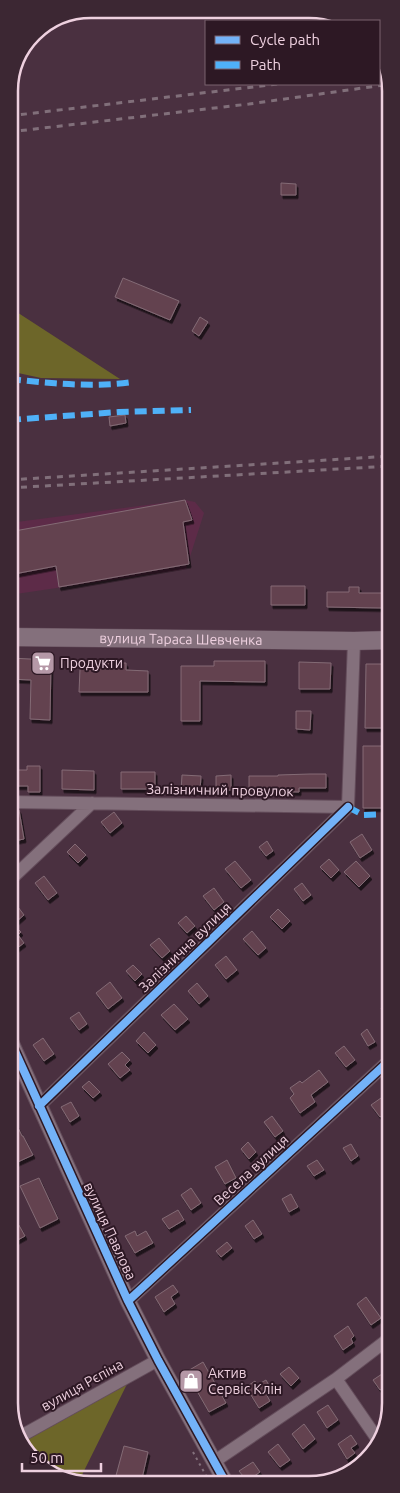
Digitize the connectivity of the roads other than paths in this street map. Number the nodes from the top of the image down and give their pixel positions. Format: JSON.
{"nodes":[{"id":1,"x":18,"y":637,"type":"edge"},
{"id":2,"x":354,"y":640,"type":"junction"},
{"id":3,"x":382,"y":640,"type":"edge"},
{"id":4,"x":18,"y":802,"type":"edge"},
{"id":5,"x":92,"y":804,"type":"junction"},
{"id":6,"x":348,"y":807,"type":"junction"},
{"id":7,"x":18,"y":873,"type":"edge"},
{"id":8,"x":18,"y":1058,"type":"edge"},
{"id":9,"x":382,"y":1067,"type":"edge"},
{"id":10,"x":39,"y":1106,"type":"junction"},
{"id":11,"x":128,"y":1300,"type":"junction"},
{"id":12,"x":382,"y":1344,"type":"edge"},
{"id":13,"x":158,"y":1360,"type":"junction"},
{"id":14,"x":336,"y":1379,"type":"junction"},
{"id":15,"x":25,"y":1434,"type":"edge"},
{"id":16,"x":375,"y":1435,"type":"edge"},
{"id":17,"x":215,"y":1461,"type":"junction"},
{"id":18,"x":222,"y":1476,"type":"edge"}],
"edges":[{"from":1,"to":2,"type":"main road","name":"вулиця Тараса Шевченка"},
{"from":2,"to":3,"type":"main road","name":"вулиця Тараса Шевченка"},
{"from":2,"to":6,"type":"street"},
{"from":4,"to":5,"type":"street","name":"Залізничний провулок"},
{"from":5,"to":6,"type":"street","name":"Залізничний провулок"},
{"from":5,"to":7,"type":"street"},
{"from":6,"to":10,"type":"street","name":"Залізнична вулиця"},
{"from":8,"to":10,"type":"street","name":"вулиця Павлова"},
{"from":9,"to":11,"type":"street","name":"Весела вулиця"},
{"from":10,"to":11,"type":"street","name":"вулиця Павлова"},
{"from":11,"to":13,"type":"street","name":"вулиця Павлова"},
{"from":12,"to":14,"type":"street"},
{"from":13,"to":15,"type":"street","name":"вулиця Рєпіна"},
{"from":13,"to":17,"type":"street","name":"вулиця Павлова"},
{"from":14,"to":16,"type":"street"},
{"from":14,"to":17,"type":"street"},
{"from":17,"to":18,"type":"street","name":"вулиця Павлова"}]}
